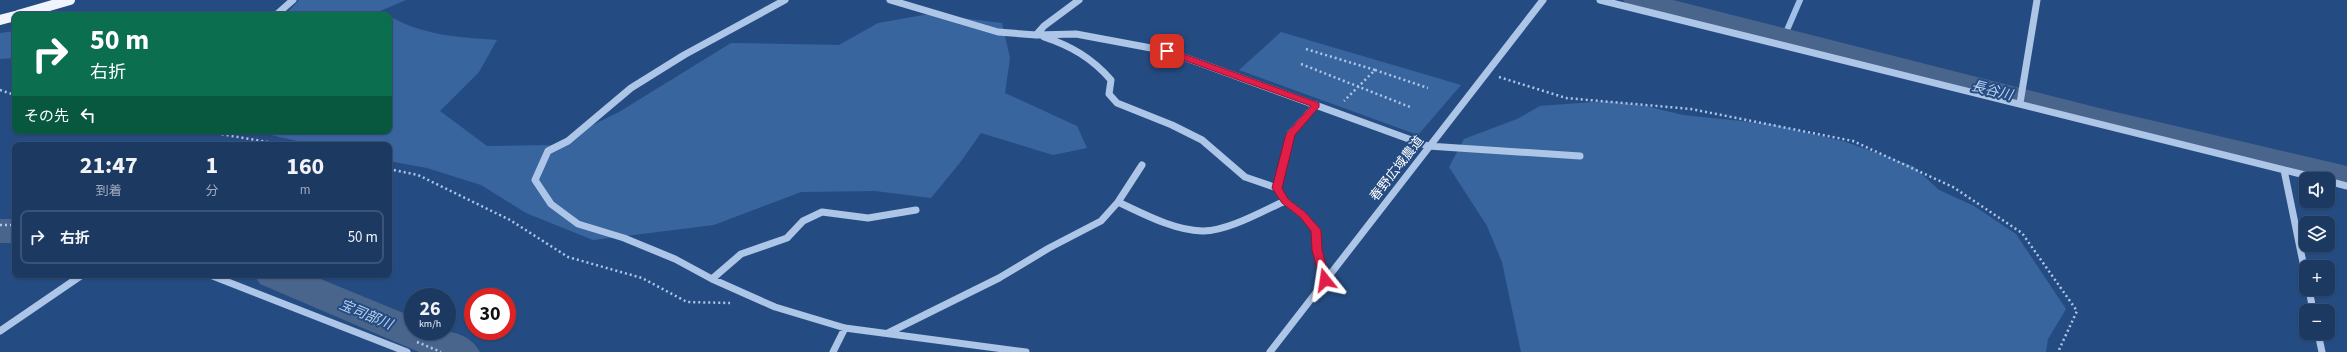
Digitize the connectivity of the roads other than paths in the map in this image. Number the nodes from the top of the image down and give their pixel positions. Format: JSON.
{"nodes":[{"id":1,"x":68,"y":0,"type":"edge"},
{"id":2,"x":293,"y":0,"type":"edge"},
{"id":3,"x":785,"y":0,"type":"edge"},
{"id":4,"x":890,"y":0,"type":"edge"},
{"id":5,"x":1079,"y":0,"type":"edge"},
{"id":6,"x":1543,"y":0,"type":"edge"},
{"id":7,"x":1600,"y":0,"type":"edge"},
{"id":8,"x":2037,"y":0,"type":"edge"},
{"id":9,"x":26,"y":12,"type":"edge"},
{"id":10,"x":279,"y":12,"type":"edge"},
{"id":11,"x":12,"y":16,"type":"edge"},
{"id":12,"x":0,"y":20,"type":"edge"},
{"id":13,"x":1036,"y":35,"type":"junction"},
{"id":14,"x":2020,"y":103,"type":"junction"},
{"id":15,"x":1316,"y":105,"type":"junction"},
{"id":16,"x":1428,"y":146,"type":"junction"},
{"id":17,"x":1580,"y":156,"type":"dead end"},
{"id":18,"x":1142,"y":166,"type":"dead end"},
{"id":19,"x":2284,"y":170,"type":"junction"},
{"id":20,"x":2299,"y":174,"type":"edge"},
{"id":21,"x":2335,"y":183,"type":"edge"},
{"id":22,"x":2347,"y":186,"type":"edge"},
{"id":23,"x":1277,"y":188,"type":"junction"},
{"id":24,"x":1285,"y":201,"type":"junction"},
{"id":25,"x":1118,"y":202,"type":"junction"},
{"id":26,"x":916,"y":210,"type":"dead end"},
{"id":27,"x":2303,"y":260,"type":"edge"},
{"id":28,"x":78,"y":278,"type":"edge"},
{"id":29,"x":218,"y":278,"type":"edge"},
{"id":30,"x":712,"y":278,"type":"junction"},
{"id":31,"x":1325,"y":280,"type":"junction"},
{"id":32,"x":845,"y":328,"type":"junction"},
{"id":33,"x":0,"y":331,"type":"edge"},
{"id":34,"x":888,"y":333,"type":"junction"},
{"id":35,"x":2319,"y":340,"type":"edge"},
{"id":36,"x":407,"y":352,"type":"edge"},
{"id":37,"x":833,"y":352,"type":"edge"},
{"id":38,"x":1026,"y":352,"type":"edge"},
{"id":39,"x":1270,"y":352,"type":"edge"},
{"id":40,"x":2322,"y":352,"type":"edge"}],
"edges":[{"from":1,"to":9,"type":"main road"},
{"from":2,"to":10,"type":"street"},
{"from":3,"to":30,"type":"street"},
{"from":4,"to":13,"type":"street"},
{"from":5,"to":13,"type":"street"},
{"from":6,"to":16,"type":"street","name":"春野広域農道"},
{"from":7,"to":14,"type":"street"},
{"from":8,"to":14,"type":"street"},
{"from":11,"to":12,"type":"main road"},
{"from":13,"to":15,"type":"street"},
{"from":13,"to":23,"type":"street"},
{"from":14,"to":19,"type":"street"},
{"from":15,"to":16,"type":"street"},
{"from":15,"to":23,"type":"street"},
{"from":16,"to":17,"type":"street"},
{"from":16,"to":31,"type":"street","name":"春野広域農道"},
{"from":18,"to":25,"type":"street"},
{"from":19,"to":20,"type":"street"},
{"from":19,"to":27,"type":"street"},
{"from":21,"to":22,"type":"street"},
{"from":23,"to":24,"type":"street"},
{"from":24,"to":25,"type":"street"},
{"from":24,"to":31,"type":"street"},
{"from":25,"to":34,"type":"street"},
{"from":26,"to":30,"type":"street"},
{"from":28,"to":33,"type":"street"},
{"from":29,"to":36,"type":"street"},
{"from":30,"to":32,"type":"street"},
{"from":31,"to":39,"type":"street","name":"春野広域農道"},
{"from":32,"to":34,"type":"street"},
{"from":32,"to":37,"type":"street"},
{"from":34,"to":38,"type":"street"},
{"from":35,"to":40,"type":"street"}]}
